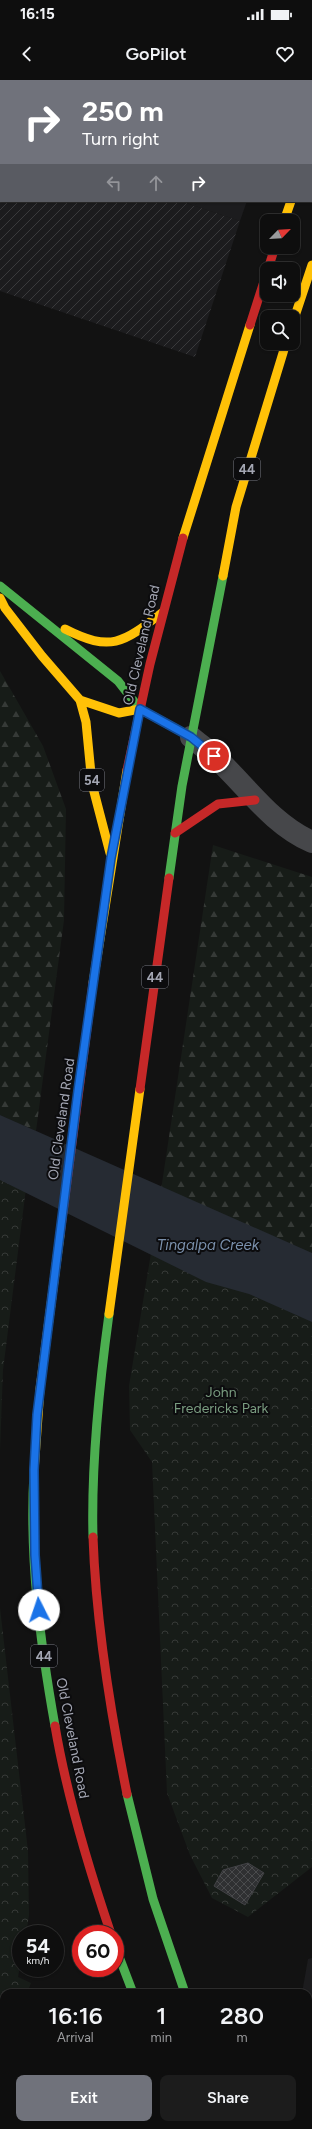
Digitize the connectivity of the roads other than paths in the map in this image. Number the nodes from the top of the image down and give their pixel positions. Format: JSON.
{"nodes":[{"id":1,"x":291,"y":202,"type":"edge"},
{"id":2,"x":286,"y":214,"type":"edge"},
{"id":3,"x":312,"y":265,"type":"edge"},
{"id":4,"x":260,"y":294,"type":"edge"},
{"id":5,"x":297,"y":310,"type":"edge"},
{"id":6,"x":284,"y":350,"type":"edge"},
{"id":7,"x":0,"y":586,"type":"edge"},
{"id":8,"x":0,"y":598,"type":"edge"},
{"id":9,"x":163,"y":612,"type":"junction"},
{"id":10,"x":42,"y":620,"type":"junction"},
{"id":11,"x":80,"y":700,"type":"junction"},
{"id":12,"x":140,"y":709,"type":"junction"},
{"id":13,"x":191,"y":737,"type":"junction"},
{"id":14,"x":255,"y":800,"type":"junction"},
{"id":15,"x":175,"y":833,"type":"junction"},
{"id":16,"x":312,"y":842,"type":"edge"},
{"id":17,"x":111,"y":858,"type":"junction"},
{"id":18,"x":108,"y":1925,"type":"edge"},
{"id":19,"x":124,"y":1970,"type":"edge"},
{"id":20,"x":131,"y":1989,"type":"edge"},
{"id":21,"x":184,"y":1989,"type":"edge"}],
"edges":[{"from":1,"to":2,"type":"main road"},
{"from":3,"to":5,"type":"main road"},
{"from":4,"to":9,"type":"main road","name":"Old Cleveland Road","number":"44"},
{"from":6,"to":13,"type":"main road","number":"44"},
{"from":7,"to":10,"type":"main road"},
{"from":8,"to":11,"type":"main road","number":"54"},
{"from":9,"to":10,"type":"main road"},
{"from":9,"to":12,"type":"main road","name":"Old Cleveland Road","number":"44"},
{"from":10,"to":12,"type":"main road"},
{"from":11,"to":12,"type":"main road","number":"54"},
{"from":11,"to":17,"type":"main road","number":"54"},
{"from":12,"to":13,"type":"main road"},
{"from":12,"to":17,"type":"main road","name":"Old Cleveland Road","number":"44"},
{"from":13,"to":14,"type":"street"},
{"from":13,"to":15,"type":"main road","number":"44"},
{"from":14,"to":15,"type":"main road"},
{"from":14,"to":16,"type":"street"},
{"from":15,"to":21,"type":"main road","number":"44"},
{"from":17,"to":18,"type":"main road","name":"Old Cleveland Road","number":"44"},
{"from":19,"to":20,"type":"main road"}]}
